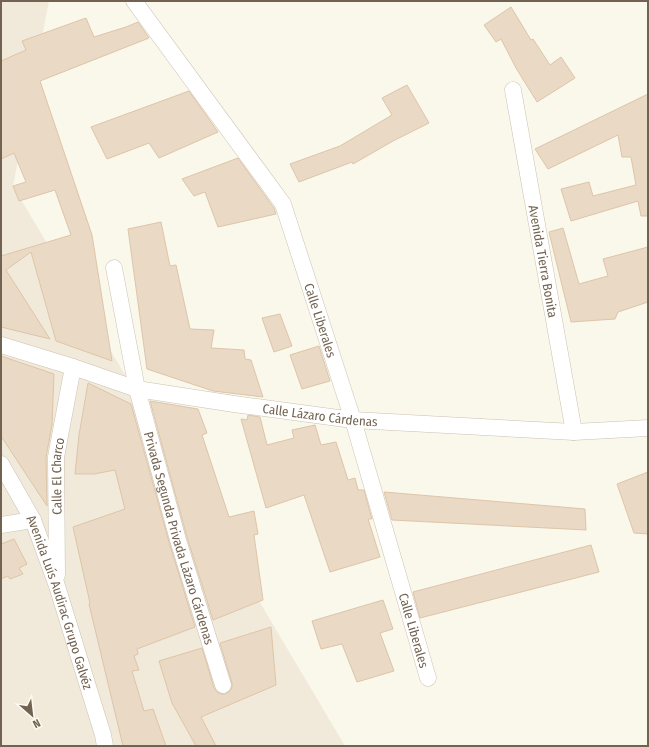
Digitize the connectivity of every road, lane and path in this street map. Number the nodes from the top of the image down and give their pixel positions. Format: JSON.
{"nodes":[{"id":1,"x":134,"y":1,"type":"edge"},
{"id":2,"x":513,"y":90,"type":"dead end"},
{"id":3,"x":114,"y":268,"type":"dead end"},
{"id":4,"x":1,"y":345,"type":"edge"},
{"id":5,"x":73,"y":367,"type":"junction"},
{"id":6,"x":137,"y":389,"type":"junction"},
{"id":7,"x":353,"y":420,"type":"junction"},
{"id":8,"x":648,"y":428,"type":"edge"},
{"id":9,"x":574,"y":432,"type":"junction"},
{"id":10,"x":1,"y":464,"type":"edge"},
{"id":11,"x":33,"y":520,"type":"junction"},
{"id":12,"x":1,"y":525,"type":"edge"},
{"id":13,"x":57,"y":586,"type":"junction"},
{"id":14,"x":428,"y":678,"type":"dead end"},
{"id":15,"x":223,"y":685,"type":"dead end"},
{"id":16,"x":105,"y":746,"type":"edge"}],
"edges":[{"from":1,"to":7,"type":"street","name":"Calle Liberales"},
{"from":2,"to":9,"type":"street","name":"Avenida Tierra Bonita"},
{"from":3,"to":6,"type":"street","name":"Privada Segunda Privada Lázaro Cárdenas"},
{"from":4,"to":5,"type":"street","name":"Calle Lázaro Cárdenas"},
{"from":5,"to":6,"type":"street","name":"Calle Lázaro Cárdenas"},
{"from":5,"to":13,"type":"street","name":"Calle El Charco"},
{"from":6,"to":7,"type":"street","name":"Calle Lázaro Cárdenas"},
{"from":6,"to":15,"type":"street","name":"Privada Segunda Privada Lázaro Cárdenas"},
{"from":7,"to":9,"type":"street","name":"Calle Lázaro Cárdenas"},
{"from":7,"to":14,"type":"street","name":"Calle Liberales"},
{"from":8,"to":9,"type":"street","name":"Calle Lázaro Cárdenas"},
{"from":10,"to":11,"type":"street","name":"Avenida Luís Audirac Grupo Galvéz"},
{"from":11,"to":12,"type":"street"},
{"from":11,"to":13,"type":"street","name":"Avenida Luís Audirac Grupo Galvéz"},
{"from":13,"to":16,"type":"street","name":"Avenida Luís Audirac Grupo Galvéz"}]}
